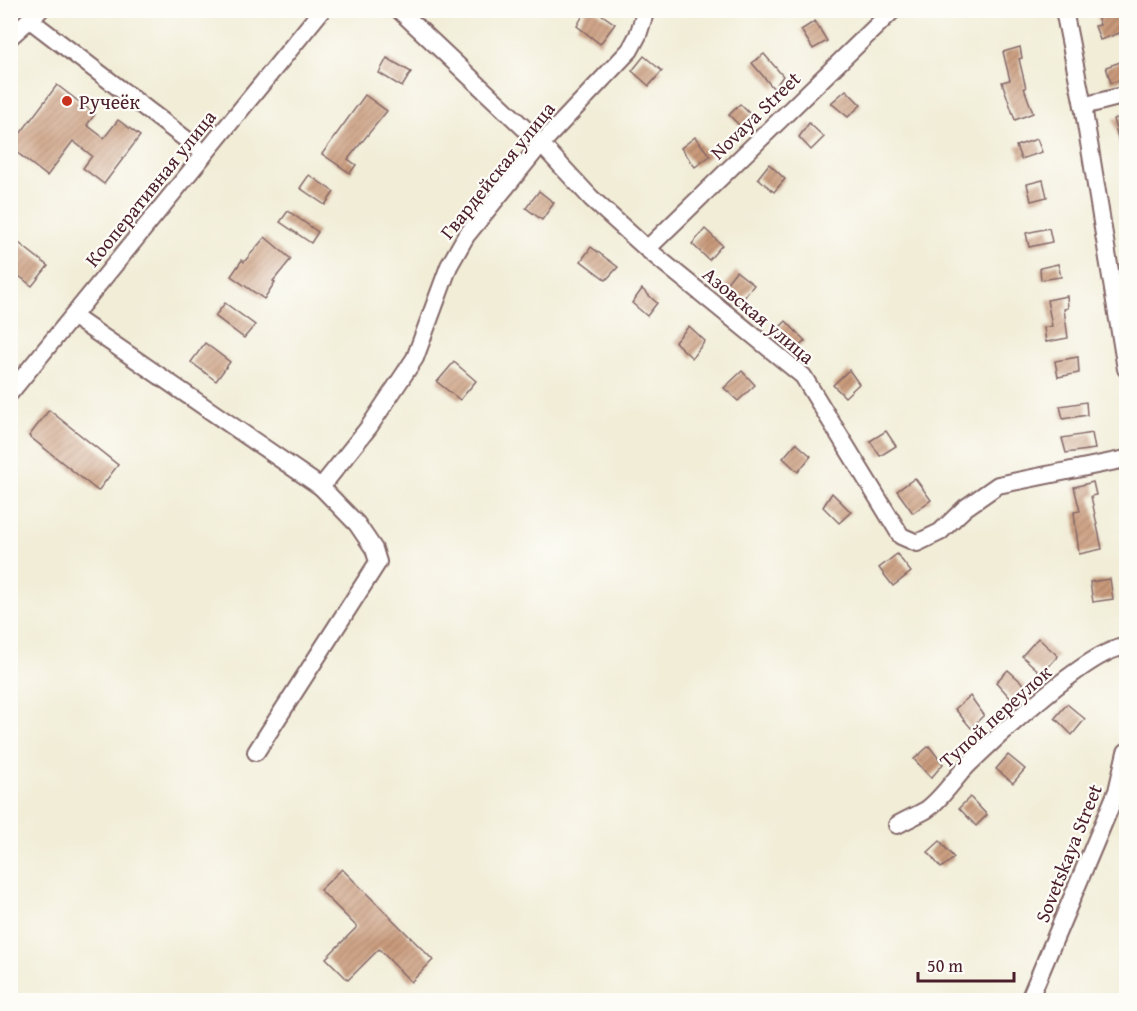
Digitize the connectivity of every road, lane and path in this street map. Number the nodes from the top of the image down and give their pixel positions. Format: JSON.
{"nodes":[{"id":1,"x":322,"y":10,"type":"edge"},
{"id":2,"x":399,"y":10,"type":"edge"},
{"id":3,"x":645,"y":10,"type":"edge"},
{"id":4,"x":892,"y":10,"type":"edge"},
{"id":5,"x":1064,"y":10,"type":"edge"},
{"id":6,"x":35,"y":15,"type":"edge"},
{"id":7,"x":10,"y":37,"type":"edge"},
{"id":8,"x":1126,"y":95,"type":"edge"},
{"id":9,"x":1083,"y":106,"type":"junction"},
{"id":10,"x":541,"y":144,"type":"junction"},
{"id":11,"x":204,"y":153,"type":"junction"},
{"id":12,"x":647,"y":249,"type":"junction"},
{"id":13,"x":74,"y":317,"type":"junction"},
{"id":14,"x":1126,"y":369,"type":"edge"},
{"id":15,"x":10,"y":393,"type":"edge"},
{"id":16,"x":1126,"y":459,"type":"edge"},
{"id":17,"x":321,"y":487,"type":"junction"},
{"id":18,"x":1126,"y":647,"type":"edge"},
{"id":19,"x":256,"y":752,"type":"dead end"},
{"id":20,"x":1126,"y":752,"type":"edge"},
{"id":21,"x":897,"y":825,"type":"dead end"},
{"id":22,"x":1029,"y":1000,"type":"edge"}],
"edges":[{"from":1,"to":11,"type":"street","name":"Кооперативная улица"},
{"from":2,"to":10,"type":"street","name":"Азовская улица"},
{"from":3,"to":10,"type":"street","name":"Гвардейская улица"},
{"from":4,"to":12,"type":"street","name":"Novaya Street"},
{"from":5,"to":9,"type":"street"},
{"from":6,"to":7,"type":"street"},
{"from":6,"to":11,"type":"street"},
{"from":8,"to":9,"type":"street"},
{"from":9,"to":14,"type":"street"},
{"from":10,"to":12,"type":"street","name":"Азовская улица"},
{"from":10,"to":17,"type":"street","name":"Гвардейская улица"},
{"from":11,"to":13,"type":"street","name":"Кооперативная улица"},
{"from":12,"to":16,"type":"street","name":"Азовская улица"},
{"from":13,"to":15,"type":"street","name":"Кооперативная улица"},
{"from":13,"to":17,"type":"street"},
{"from":17,"to":19,"type":"street"},
{"from":18,"to":21,"type":"street","name":"Тупой переулок"},
{"from":20,"to":22,"type":"street","name":"Sovetskaya Street"}]}
